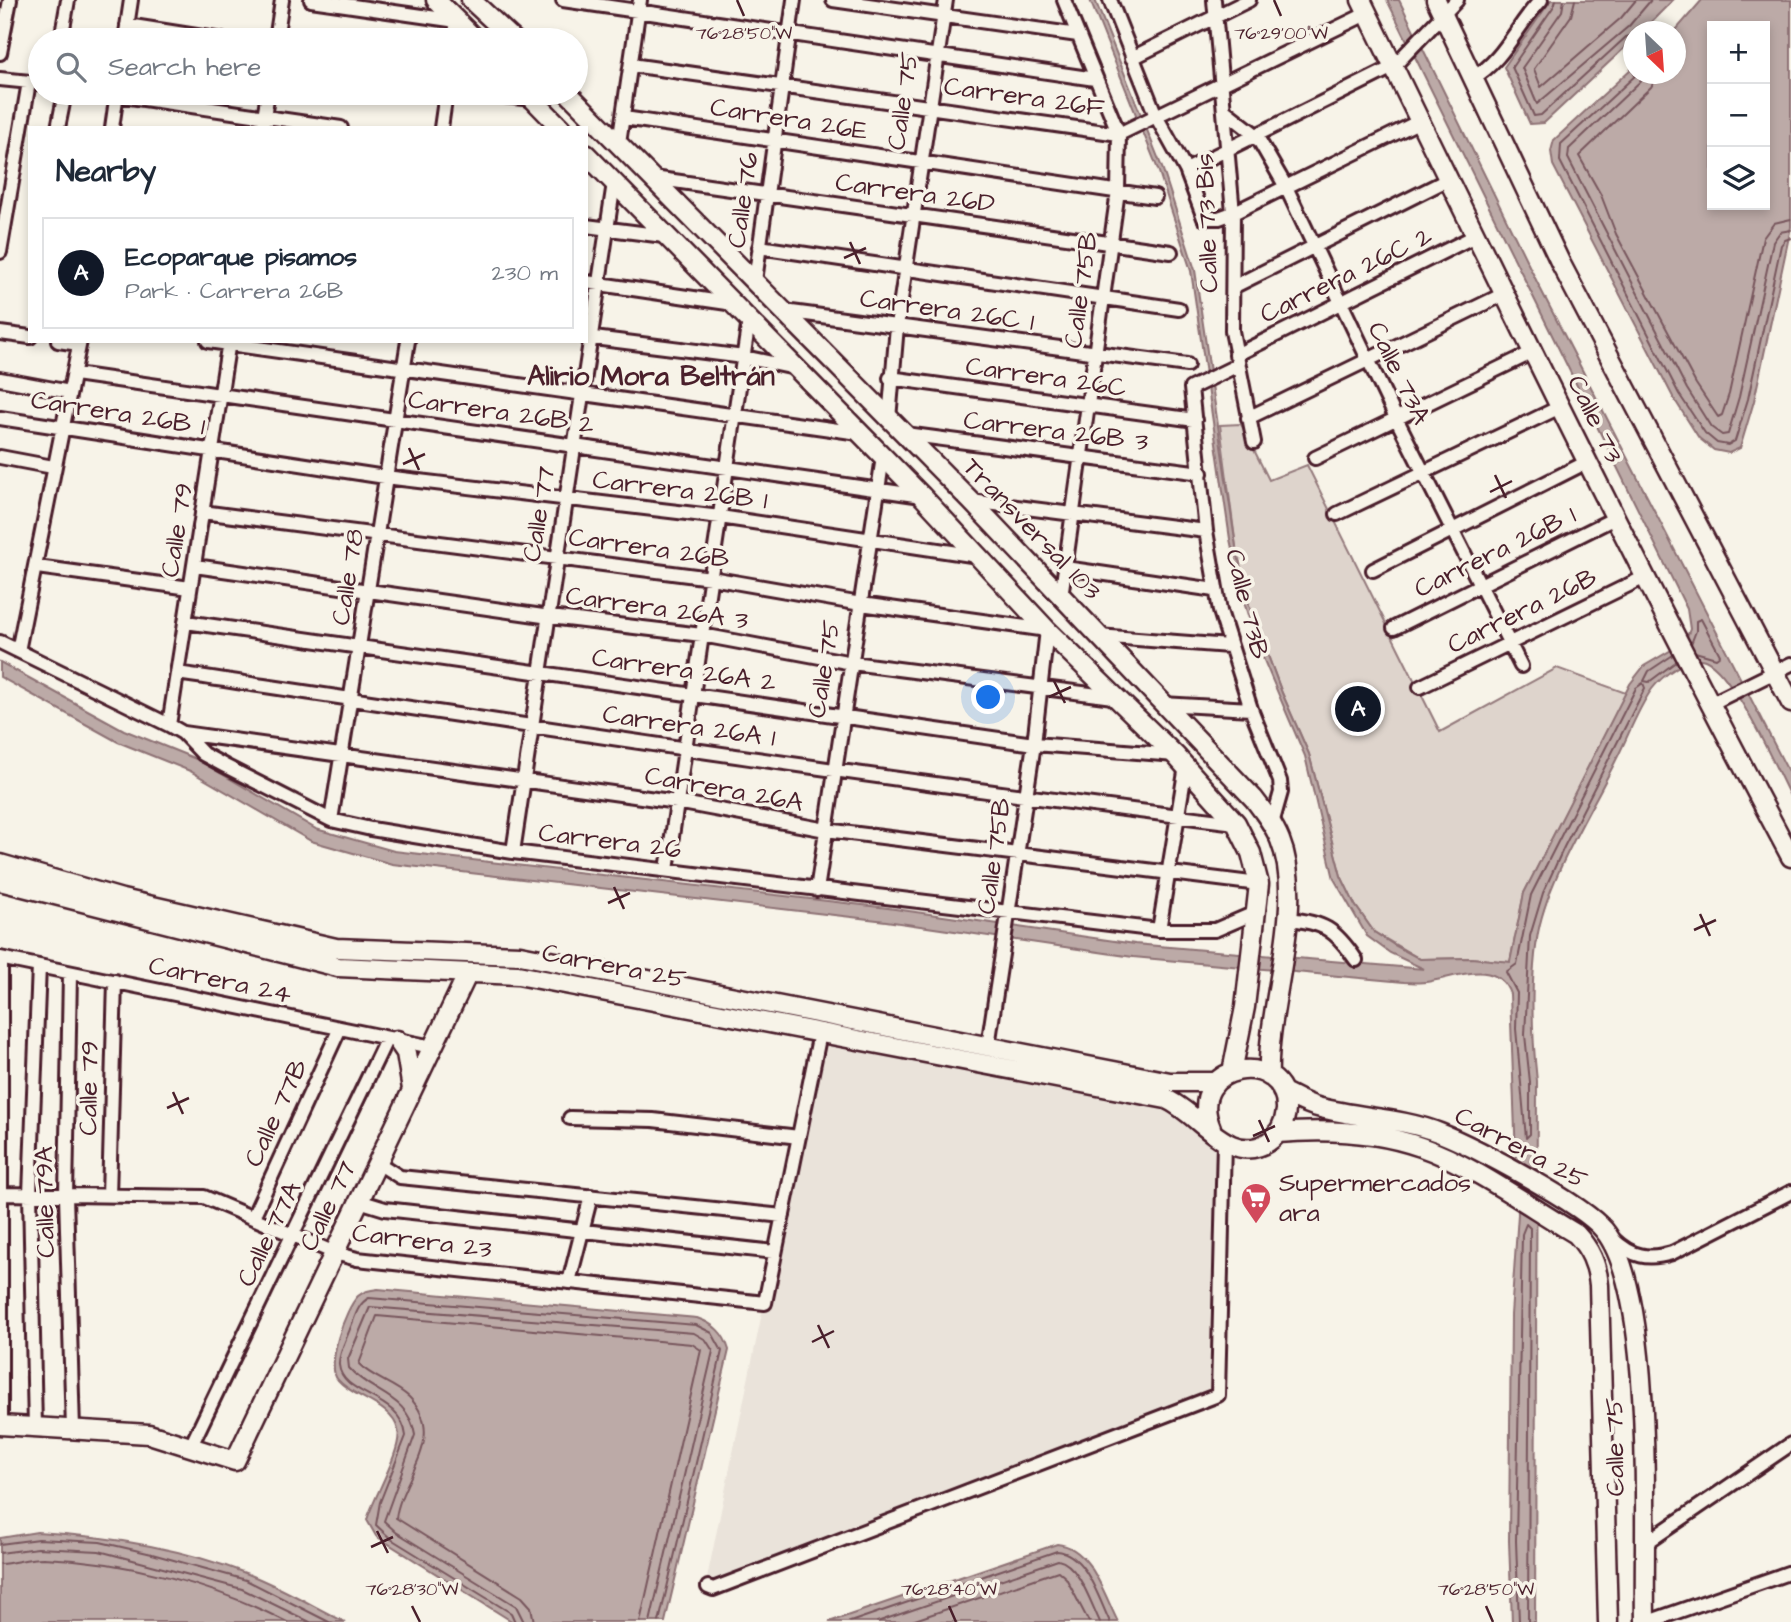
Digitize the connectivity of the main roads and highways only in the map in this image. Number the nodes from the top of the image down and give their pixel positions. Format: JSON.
{"nodes":[{"id":1,"x":436,"y":0,"type":"edge"},
{"id":2,"x":471,"y":0,"type":"edge"},
{"id":3,"x":1364,"y":7,"type":"edge"},
{"id":4,"x":1436,"y":14,"type":"edge"},
{"id":5,"x":464,"y":28,"type":"edge"},
{"id":6,"x":501,"y":28,"type":"edge"},
{"id":7,"x":539,"y":105,"type":"edge"},
{"id":8,"x":580,"y":105,"type":"edge"},
{"id":9,"x":559,"y":126,"type":"edge"},
{"id":10,"x":619,"y":143,"type":"junction"},
{"id":11,"x":589,"y":161,"type":"edge"},
{"id":12,"x":638,"y":163,"type":"junction"},
{"id":13,"x":614,"y":183,"type":"junction"},
{"id":14,"x":1777,"y":670,"type":"edge"},
{"id":15,"x":1791,"y":703,"type":"edge"},
{"id":16,"x":1179,"y":722,"type":"junction"},
{"id":17,"x":1160,"y":740,"type":"junction"},
{"id":18,"x":1791,"y":858,"type":"edge"},
{"id":19,"x":0,"y":864,"type":"edge"},
{"id":20,"x":0,"y":881,"type":"edge"},
{"id":21,"x":468,"y":973,"type":"junction"},
{"id":22,"x":392,"y":1039,"type":"road end"},
{"id":23,"x":1232,"y":1072,"type":"junction"},
{"id":24,"x":1269,"y":1076,"type":"junction"},
{"id":25,"x":1216,"y":1082,"type":"junction"},
{"id":26,"x":412,"y":1089,"type":"junction"},
{"id":27,"x":1282,"y":1091,"type":"junction"},
{"id":28,"x":1211,"y":1128,"type":"junction"},
{"id":29,"x":1277,"y":1133,"type":"junction"},
{"id":30,"x":1598,"y":1271,"type":"joint"},
{"id":31,"x":1626,"y":1271,"type":"joint"},
{"id":32,"x":0,"y":1425,"type":"edge"},
{"id":33,"x":1608,"y":1622,"type":"edge"},
{"id":34,"x":1646,"y":1622,"type":"edge"}],
"edges":[{"from":1,"to":5,"type":"main road"},
{"from":2,"to":6,"type":"main road"},
{"from":3,"to":18,"type":"main road","name":"Calle 73"},
{"from":4,"to":14,"type":"main road","name":"Calle 73"},
{"from":7,"to":9,"type":"main road"},
{"from":8,"to":10,"type":"main road","name":"Transversal 103"},
{"from":10,"to":11,"type":"main road"},
{"from":10,"to":12,"type":"main road","name":"Transversal 103"},
{"from":11,"to":13,"type":"main road"},
{"from":12,"to":13,"type":"main road"},
{"from":12,"to":16,"type":"main road","name":"Transversal 103"},
{"from":13,"to":17,"type":"main road"},
{"from":14,"to":15,"type":"main road","name":"Calle 73"},
{"from":16,"to":17,"type":"main road"},
{"from":16,"to":24,"type":"main road","name":"Transversal 103"},
{"from":17,"to":23,"type":"main road"},
{"from":19,"to":25,"type":"main road","name":"Carrera 25"},
{"from":20,"to":21,"type":"main road","name":"Carrera 25"},
{"from":21,"to":26,"type":"main road","name":"Calle 77"},
{"from":21,"to":28,"type":"main road","name":"Carrera 25"},
{"from":22,"to":26,"type":"main road"},
{"from":23,"to":24,"type":"main road"},
{"from":23,"to":25,"type":"main road"},
{"from":24,"to":27,"type":"main road","name":"Carrera 25"},
{"from":25,"to":28,"type":"main road"},
{"from":26,"to":32,"type":"main road","name":"Calle 77"},
{"from":27,"to":29,"type":"main road"},
{"from":27,"to":31,"type":"main road","name":"Carrera 25"},
{"from":28,"to":29,"type":"main road","name":"Carrera 25"},
{"from":29,"to":30,"type":"main road","name":"Carrera 25"},
{"from":30,"to":33,"type":"main road","name":"Calle 75"},
{"from":31,"to":34,"type":"main road","name":"Calle 75"}]}
